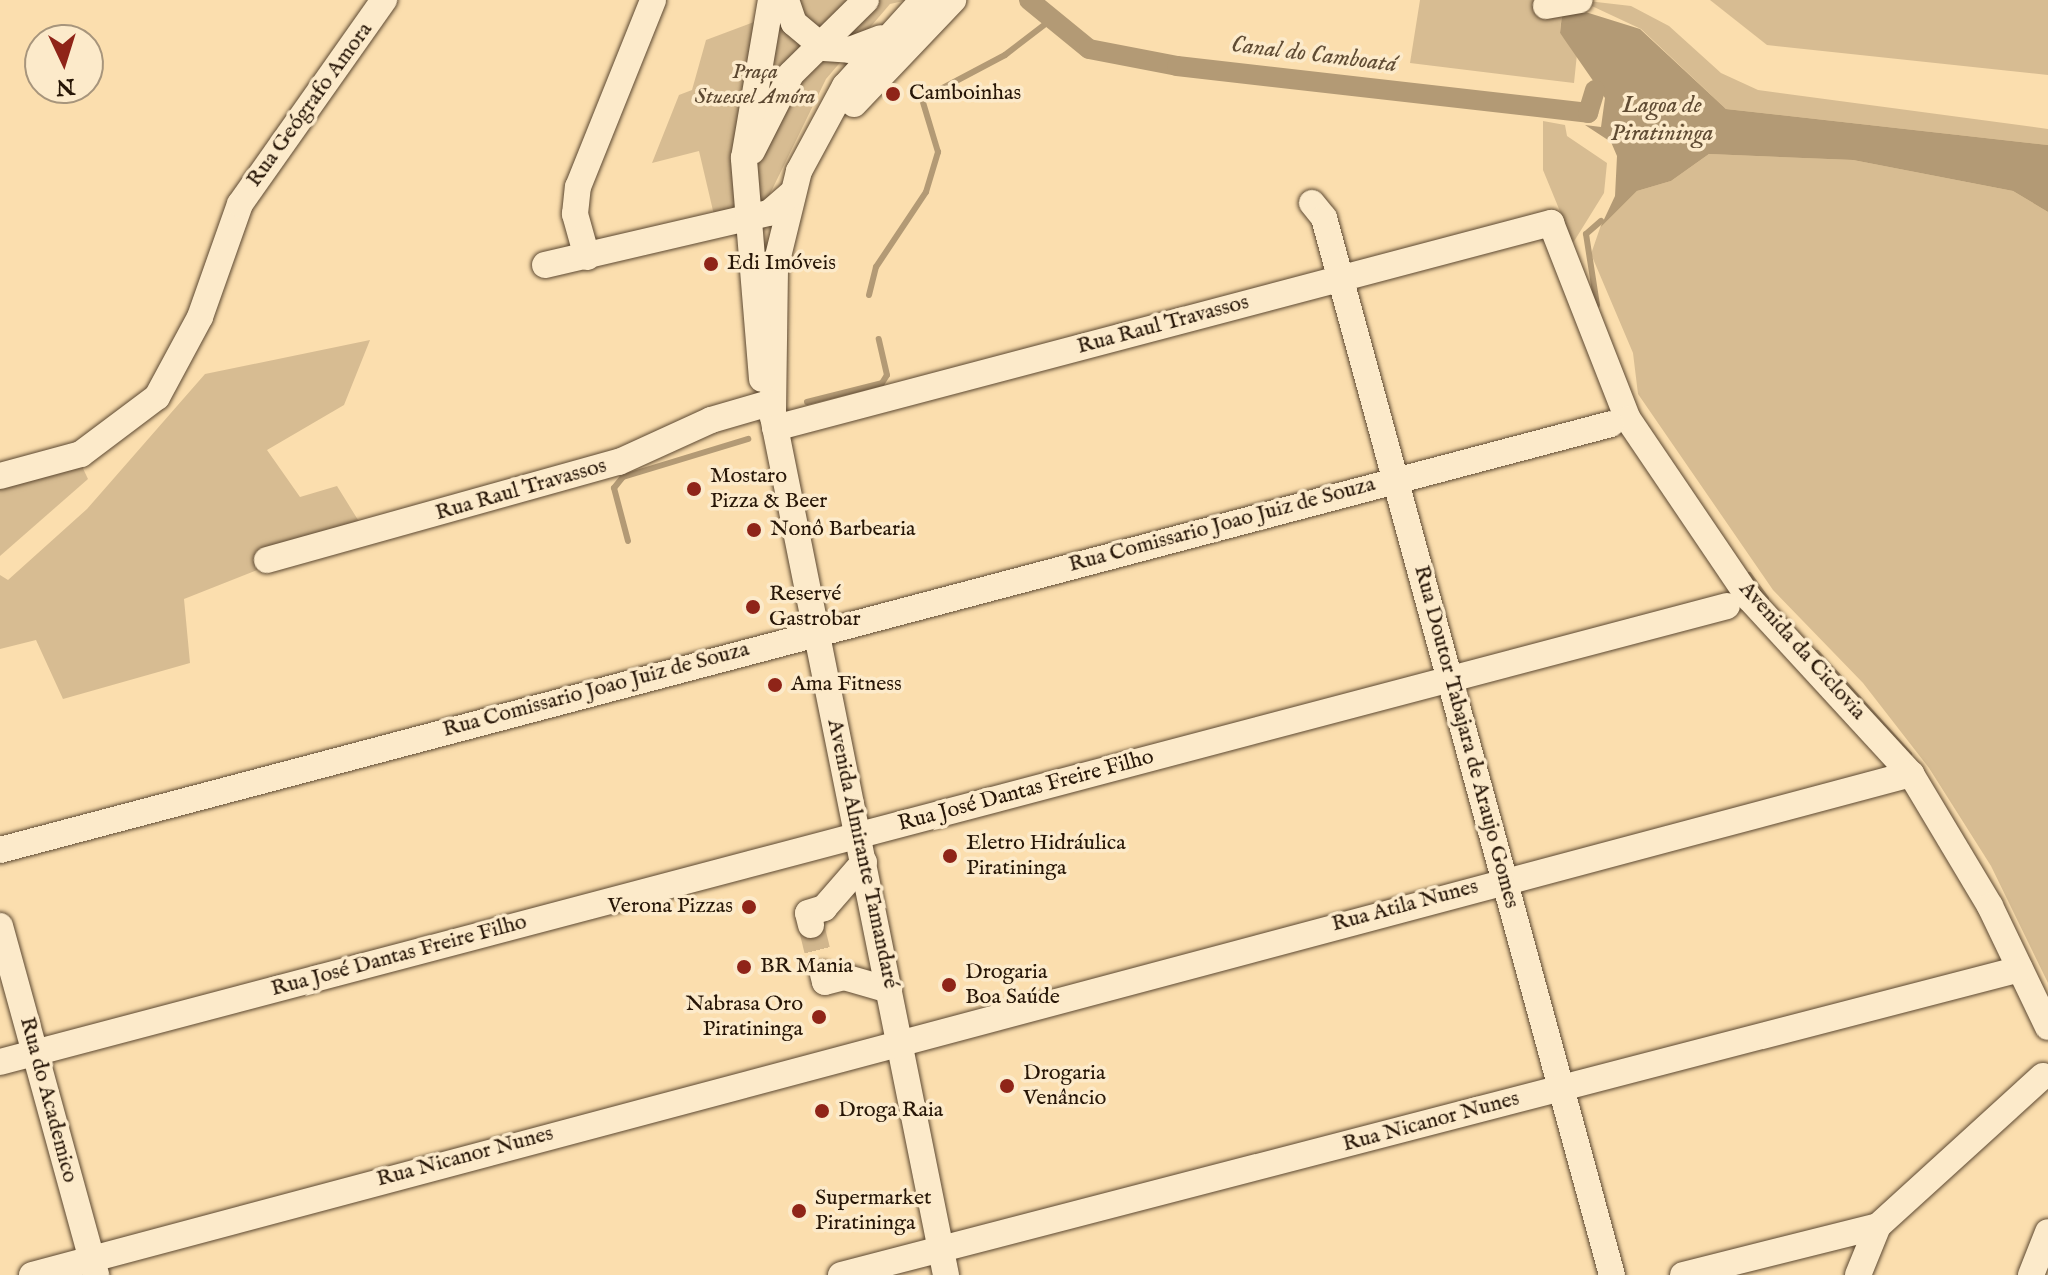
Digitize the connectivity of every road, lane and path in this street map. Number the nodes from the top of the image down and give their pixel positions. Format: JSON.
{"nodes":[{"id":1,"x":384,"y":0,"type":"edge"},
{"id":2,"x":653,"y":0,"type":"edge"},
{"id":3,"x":771,"y":0,"type":"edge"},
{"id":4,"x":786,"y":0,"type":"edge"},
{"id":5,"x":866,"y":0,"type":"edge"},
{"id":6,"x":923,"y":0,"type":"edge"},
{"id":7,"x":953,"y":0,"type":"edge"},
{"id":8,"x":881,"y":38,"type":"junction"},
{"id":9,"x":816,"y":43,"type":"junction"},
{"id":10,"x":743,"y":174,"type":"junction"},
{"id":11,"x":791,"y":194,"type":"junction"},
{"id":12,"x":1312,"y":203,"type":"dead end"},
{"id":13,"x":745,"y":220,"type":"junction"},
{"id":14,"x":1551,"y":223,"type":"joint"},
{"id":15,"x":587,"y":257,"type":"junction"},
{"id":16,"x":545,"y":265,"type":"dead end"},
{"id":17,"x":1341,"y":277,"type":"junction"},
{"id":18,"x":772,"y":416,"type":"junction"},
{"id":19,"x":1611,"y":424,"type":"dead end"},
{"id":20,"x":0,"y":476,"type":"edge"},
{"id":21,"x":1396,"y":480,"type":"junction"},
{"id":22,"x":267,"y":560,"type":"dead end"},
{"id":23,"x":1727,"y":606,"type":"dead end"},
{"id":24,"x":815,"y":630,"type":"junction"},
{"id":25,"x":1450,"y":679,"type":"junction"},
{"id":26,"x":1911,"y":774,"type":"junction"},
{"id":27,"x":858,"y":835,"type":"junction"},
{"id":28,"x":0,"y":850,"type":"edge"},
{"id":29,"x":864,"y":862,"type":"junction"},
{"id":30,"x":1505,"y":880,"type":"junction"},
{"id":31,"x":811,"y":925,"type":"dead end"},
{"id":32,"x":0,"y":926,"type":"edge"},
{"id":33,"x":2020,"y":969,"type":"junction"},
{"id":34,"x":823,"y":974,"type":"dead end"},
{"id":35,"x":889,"y":990,"type":"junction"},
{"id":36,"x":2048,"y":1027,"type":"edge"},
{"id":37,"x":899,"y":1039,"type":"junction"},
{"id":38,"x":35,"y":1053,"type":"junction"},
{"id":39,"x":0,"y":1062,"type":"edge"},
{"id":40,"x":2043,"y":1076,"type":"dead end"},
{"id":41,"x":1561,"y":1088,"type":"junction"},
{"id":42,"x":1878,"y":1226,"type":"junction"},
{"id":43,"x":2048,"y":1232,"type":"edge"},
{"id":44,"x":941,"y":1248,"type":"junction"},
{"id":45,"x":94,"y":1267,"type":"edge"},
{"id":46,"x":32,"y":1275,"type":"edge"},
{"id":47,"x":841,"y":1275,"type":"edge"},
{"id":48,"x":946,"y":1275,"type":"edge"},
{"id":49,"x":1612,"y":1275,"type":"edge"},
{"id":50,"x":1683,"y":1275,"type":"edge"},
{"id":51,"x":1858,"y":1275,"type":"edge"},
{"id":52,"x":2031,"y":1275,"type":"edge"}],
"edges":[{"from":1,"to":20,"type":"street","name":"Rua Geógrafo Amora"},
{"from":2,"to":15,"type":"street"},
{"from":3,"to":10,"type":"street"},
{"from":4,"to":9,"type":"street"},
{"from":5,"to":9,"type":"street"},
{"from":6,"to":8,"type":"street","name":"Avenida Almirante Tamandaré"},
{"from":7,"to":18,"type":"street"},
{"from":8,"to":9,"type":"street"},
{"from":8,"to":11,"type":"street","name":"Avenida Almirante Tamandaré"},
{"from":9,"to":10,"type":"street"},
{"from":10,"to":13,"type":"street"},
{"from":11,"to":13,"type":"street"},
{"from":11,"to":18,"type":"street","name":"Avenida Almirante Tamandaré"},
{"from":12,"to":17,"type":"street","name":"Rua Doutor Tabajara de Araujo Gomes"},
{"from":13,"to":15,"type":"street"},
{"from":13,"to":18,"type":"street"},
{"from":14,"to":17,"type":"street","name":"Rua Raul Travassos"},
{"from":14,"to":26,"type":"street","name":"Avenida da Ciclovia"},
{"from":15,"to":16,"type":"street"},
{"from":17,"to":18,"type":"street","name":"Rua Raul Travassos"},
{"from":17,"to":21,"type":"street","name":"Rua Doutor Tabajara de Araujo Gomes"},
{"from":18,"to":22,"type":"street","name":"Rua Raul Travassos"},
{"from":18,"to":24,"type":"street","name":"Avenida Almirante Tamandaré"},
{"from":19,"to":21,"type":"street","name":"Rua Comissario Joao Juiz de Souza"},
{"from":21,"to":24,"type":"street","name":"Rua Comissario Joao Juiz de Souza"},
{"from":21,"to":25,"type":"street","name":"Rua Doutor Tabajara de Araujo Gomes"},
{"from":23,"to":25,"type":"street","name":"Rua José Dantas Freire Filho"},
{"from":24,"to":27,"type":"street","name":"Avenida Almirante Tamandaré"},
{"from":24,"to":28,"type":"street","name":"Rua Comissario Joao Juiz de Souza"},
{"from":25,"to":27,"type":"street","name":"Rua José Dantas Freire Filho"},
{"from":25,"to":30,"type":"street","name":"Rua Doutor Tabajara de Araujo Gomes"},
{"from":26,"to":30,"type":"street","name":"Rua Atila Nunes"},
{"from":26,"to":33,"type":"street","name":"Avenida da Ciclovia"},
{"from":27,"to":29,"type":"street","name":"Avenida Almirante Tamandaré"},
{"from":27,"to":38,"type":"street","name":"Rua José Dantas Freire Filho"},
{"from":29,"to":31,"type":"street"},
{"from":29,"to":35,"type":"street","name":"Avenida Almirante Tamandaré"},
{"from":30,"to":37,"type":"street","name":"Rua Atila Nunes"},
{"from":30,"to":41,"type":"street","name":"Rua Doutor Tabajara de Araujo Gomes"},
{"from":32,"to":38,"type":"street","name":"Rua do Academico"},
{"from":33,"to":36,"type":"street","name":"Avenida da Ciclovia"},
{"from":33,"to":41,"type":"street","name":"Rua Nicanor Nunes"},
{"from":34,"to":35,"type":"street"},
{"from":35,"to":37,"type":"street","name":"Avenida Almirante Tamandaré"},
{"from":37,"to":44,"type":"street","name":"Avenida Almirante Tamandaré"},
{"from":37,"to":45,"type":"street","name":"Rua Nicanor Nunes"},
{"from":38,"to":39,"type":"street","name":"Rua José Dantas Freire Filho"},
{"from":38,"to":45,"type":"street","name":"Rua do Academico"},
{"from":40,"to":42,"type":"street"},
{"from":41,"to":44,"type":"street","name":"Rua Nicanor Nunes"},
{"from":41,"to":49,"type":"street","name":"Rua Doutor Tabajara de Araujo Gomes"},
{"from":42,"to":50,"type":"street"},
{"from":42,"to":51,"type":"street"},
{"from":43,"to":52,"type":"street"},
{"from":44,"to":47,"type":"street","name":"Rua Nicanor Nunes"},
{"from":44,"to":48,"type":"street","name":"Avenida Almirante Tamandaré"},
{"from":45,"to":46,"type":"street","name":"Rua Nicanor Nunes"}]}
